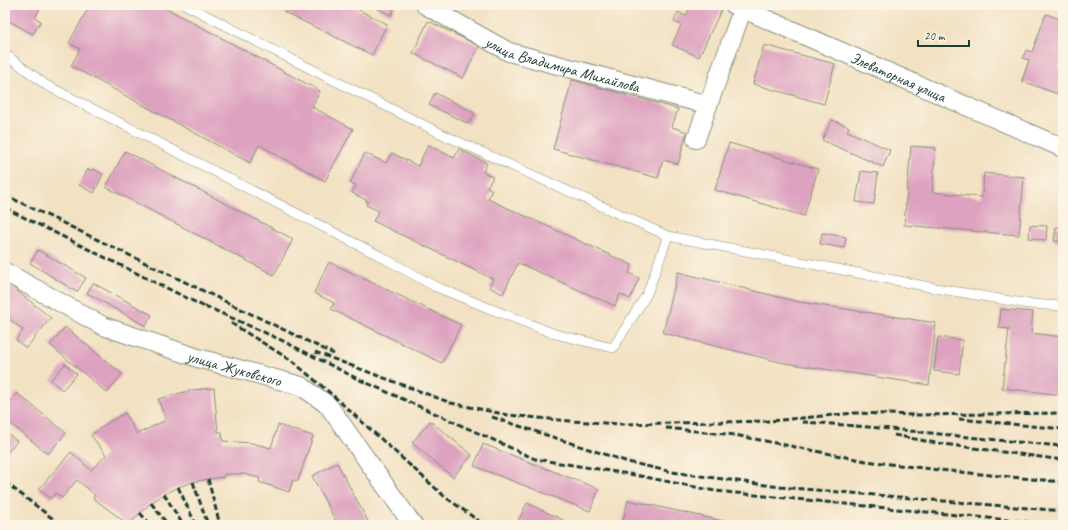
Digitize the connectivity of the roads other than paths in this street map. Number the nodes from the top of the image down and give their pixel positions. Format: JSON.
{"nodes":[{"id":1,"x":186,"y":5,"type":"edge"},
{"id":2,"x":425,"y":5,"type":"edge"},
{"id":3,"x":740,"y":6,"type":"edge"},
{"id":4,"x":5,"y":54,"type":"edge"},
{"id":5,"x":708,"y":106,"type":"junction"},
{"id":6,"x":696,"y":139,"type":"dead end"},
{"id":7,"x":1063,"y":148,"type":"edge"},
{"id":8,"x":668,"y":236,"type":"junction"},
{"id":9,"x":5,"y":272,"type":"edge"},
{"id":10,"x":1063,"y":306,"type":"edge"},
{"id":11,"x":413,"y":525,"type":"edge"}],
"edges":[{"from":1,"to":8,"type":"lane"},
{"from":2,"to":5,"type":"street","name":"улица Владимира Михайлова"},
{"from":3,"to":5,"type":"street"},
{"from":3,"to":7,"type":"street","name":"Элеваторная улица"},
{"from":4,"to":8,"type":"lane"},
{"from":5,"to":6,"type":"street"},
{"from":8,"to":10,"type":"lane"},
{"from":9,"to":11,"type":"street","name":"улица Жуковского"}]}
